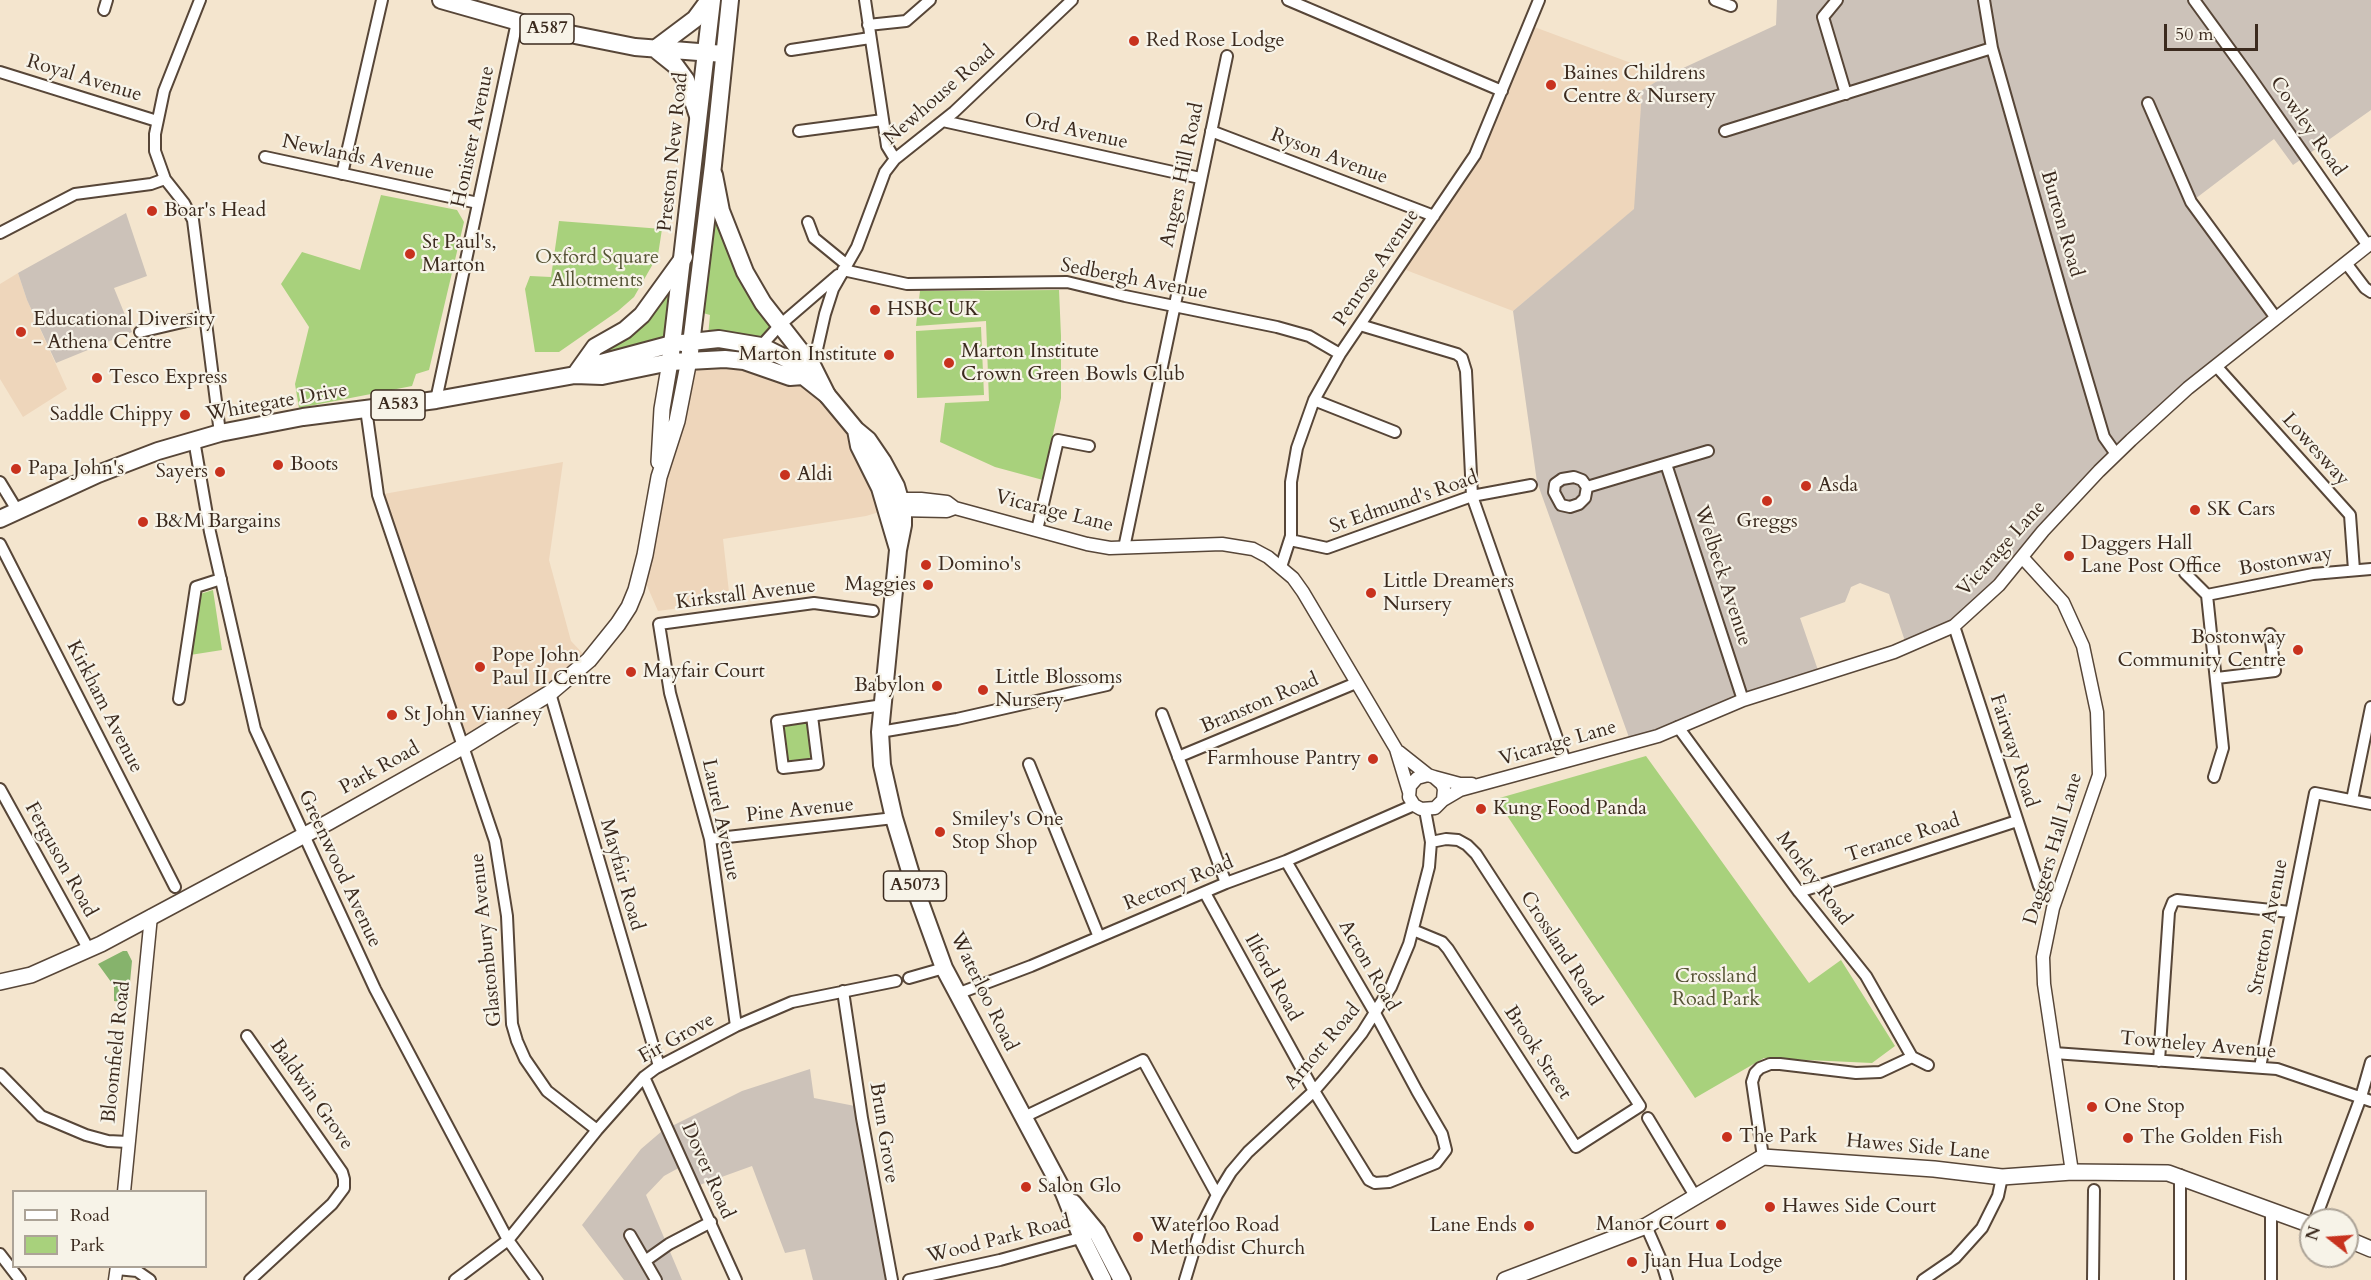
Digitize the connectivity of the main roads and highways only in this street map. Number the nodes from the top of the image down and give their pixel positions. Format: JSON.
{"nodes":[{"id":1,"x":441,"y":0,"type":"edge"},
{"id":2,"x":710,"y":0,"type":"edge"},
{"id":3,"x":730,"y":0,"type":"edge"},
{"id":4,"x":655,"y":49,"type":"junction"},
{"id":5,"x":706,"y":52,"type":"junction"},
{"id":6,"x":724,"y":54,"type":"junction"},
{"id":7,"x":698,"y":117,"type":"junction"},
{"id":8,"x":712,"y":165,"type":"junction"},
{"id":9,"x":684,"y":256,"type":"junction"},
{"id":10,"x":691,"y":341,"type":"junction"},
{"id":11,"x":672,"y":344,"type":"junction"},
{"id":12,"x":689,"y":360,"type":"junction"},
{"id":13,"x":670,"y":362,"type":"junction"},
{"id":14,"x":808,"y":372,"type":"junction"},
{"id":15,"x":575,"y":375,"type":"junction"},
{"id":16,"x":659,"y":477,"type":"junction"},
{"id":17,"x":0,"y":519,"type":"edge"},
{"id":18,"x":0,"y":982,"type":"edge"},
{"id":19,"x":2299,"y":1220,"type":"edge"},
{"id":20,"x":1089,"y":1235,"type":"junction"},
{"id":21,"x":1103,"y":1280,"type":"edge"},
{"id":22,"x":1122,"y":1280,"type":"edge"},
{"id":23,"x":1505,"y":1280,"type":"edge"}],
"edges":[{"from":1,"to":4,"type":"main road","number":"A587"},
{"from":2,"to":4,"type":"main road"},
{"from":2,"to":5,"type":"main road","name":"Preston New Road"},
{"from":3,"to":6,"type":"main road","name":"Preston New Road"},
{"from":4,"to":5,"type":"main road","number":"A587"},
{"from":4,"to":7,"type":"main road"},
{"from":5,"to":6,"type":"main road","number":"A587"},
{"from":5,"to":7,"type":"main road","name":"Preston New Road"},
{"from":6,"to":8,"type":"main road","name":"Preston New Road"},
{"from":7,"to":9,"type":"main road","name":"Preston New Road"},
{"from":8,"to":10,"type":"main road","name":"Preston New Road"},
{"from":8,"to":14,"type":"main road","name":"Preston New Road"},
{"from":9,"to":11,"type":"main road","name":"Preston New Road"},
{"from":9,"to":15,"type":"main road"},
{"from":10,"to":11,"type":"main road"},
{"from":10,"to":12,"type":"main road","name":"Preston New Road"},
{"from":10,"to":14,"type":"main road"},
{"from":11,"to":13,"type":"main road","name":"Preston New Road"},
{"from":11,"to":15,"type":"main road","name":"Whitegate Drive","number":"A583"},
{"from":12,"to":13,"type":"main road"},
{"from":12,"to":14,"type":"main road"},
{"from":12,"to":16,"type":"main road","name":"Park Road"},
{"from":13,"to":15,"type":"main road","name":"Whitegate Drive","number":"A583"},
{"from":13,"to":16,"type":"main road","name":"Park Road"},
{"from":14,"to":20,"type":"main road","name":"Waterloo Road","number":"A5073"},
{"from":15,"to":17,"type":"main road","name":"Whitegate Drive","number":"A583"},
{"from":16,"to":18,"type":"main road","name":"Park Road"},
{"from":19,"to":23,"type":"main road","name":"Hawes Side Lane"},
{"from":20,"to":21,"type":"main road","name":"Waterloo Road"},
{"from":20,"to":22,"type":"main road","name":"Waterloo Road"}]}
